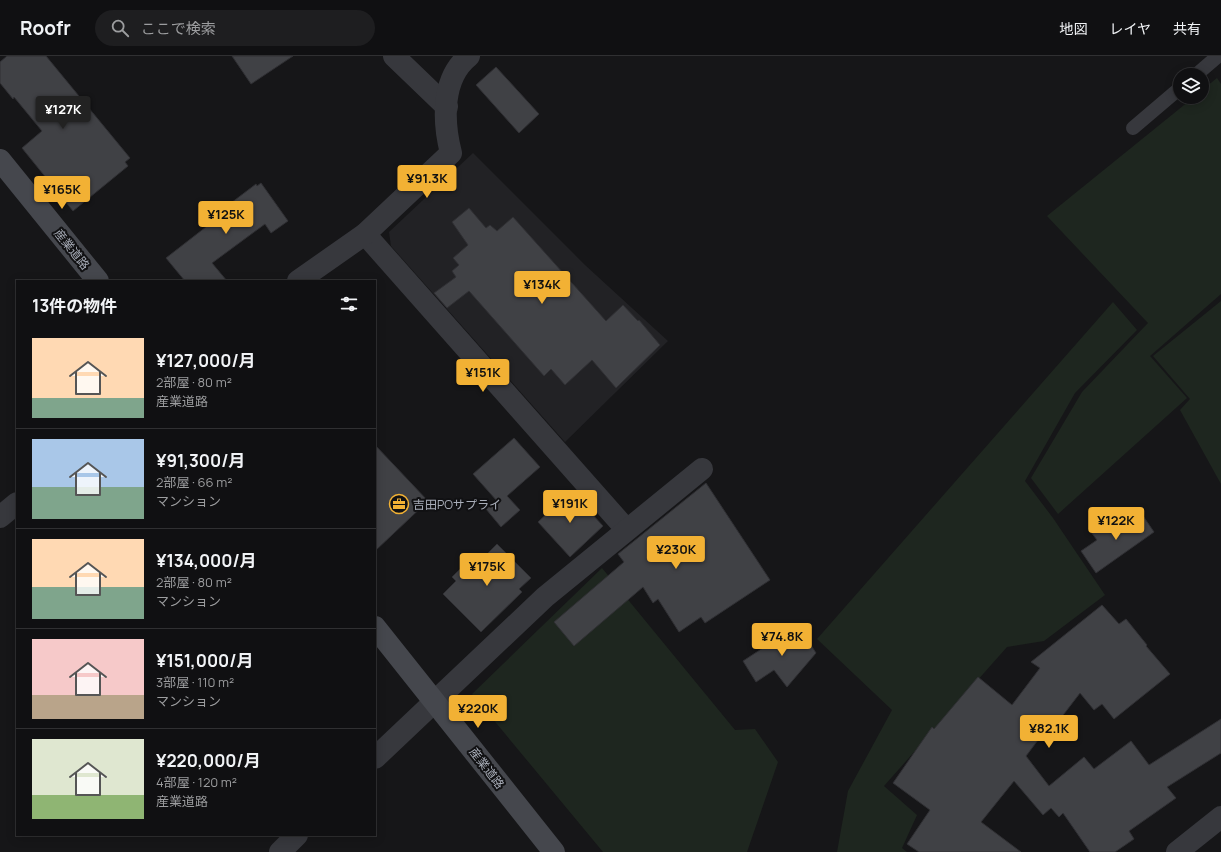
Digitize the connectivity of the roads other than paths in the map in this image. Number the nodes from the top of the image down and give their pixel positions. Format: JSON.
{"nodes":[{"id":1,"x":394,"y":56,"type":"edge"},
{"id":2,"x":469,"y":56,"type":"edge"},
{"id":3,"x":1218,"y":56,"type":"edge"},
{"id":4,"x":1204,"y":68,"type":"edge"},
{"id":5,"x":1173,"y":94,"type":"edge"},
{"id":6,"x":447,"y":107,"type":"junction"},
{"id":7,"x":1133,"y":128,"type":"dead end"},
{"id":8,"x":0,"y":160,"type":"edge"},
{"id":9,"x":365,"y":234,"type":"junction"},
{"id":10,"x":97,"y":280,"type":"edge"},
{"id":11,"x":299,"y":280,"type":"edge"},
{"id":12,"x":702,"y":469,"type":"dead end"},
{"id":13,"x":16,"y":504,"type":"edge"},
{"id":14,"x":0,"y":517,"type":"edge"},
{"id":15,"x":626,"y":529,"type":"junction"},
{"id":16,"x":376,"y":628,"type":"edge"},
{"id":17,"x":435,"y":702,"type":"junction"},
{"id":18,"x":376,"y":757,"type":"edge"},
{"id":19,"x":1221,"y":817,"type":"edge"},
{"id":20,"x":295,"y":836,"type":"edge"},
{"id":21,"x":280,"y":852,"type":"edge"},
{"id":22,"x":554,"y":852,"type":"edge"},
{"id":23,"x":1177,"y":852,"type":"edge"}],
"edges":[{"from":1,"to":6,"type":"street"},
{"from":2,"to":6,"type":"street"},
{"from":3,"to":4,"type":"lane"},
{"from":5,"to":7,"type":"lane"},
{"from":6,"to":9,"type":"street"},
{"from":8,"to":10,"type":"street","name":"産業道路"},
{"from":9,"to":11,"type":"street"},
{"from":9,"to":15,"type":"street"},
{"from":12,"to":15,"type":"street"},
{"from":13,"to":14,"type":"street"},
{"from":15,"to":17,"type":"street"},
{"from":16,"to":17,"type":"street","name":"産業道路"},
{"from":17,"to":18,"type":"street"},
{"from":17,"to":22,"type":"street","name":"産業道路"},
{"from":19,"to":23,"type":"street"},
{"from":20,"to":21,"type":"street"}]}
